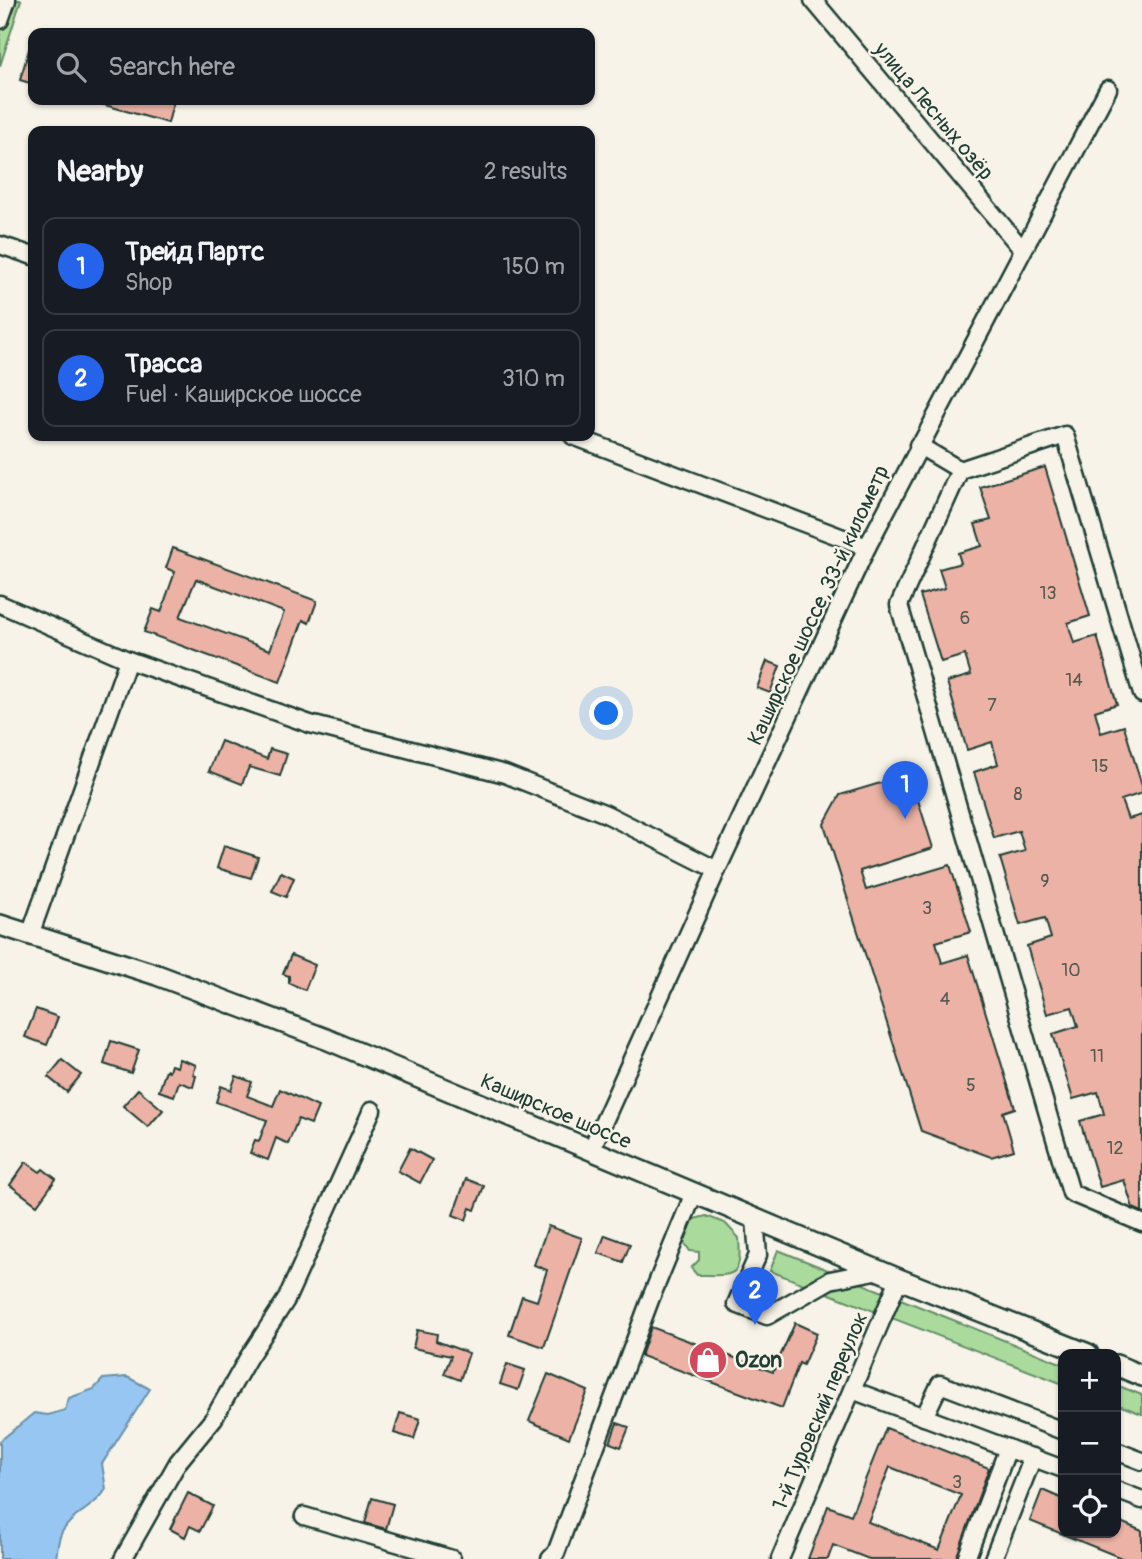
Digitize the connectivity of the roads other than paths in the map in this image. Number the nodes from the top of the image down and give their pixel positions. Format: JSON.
{"nodes":[{"id":1,"x":7,"y":0,"type":"edge"},
{"id":2,"x":813,"y":0,"type":"edge"},
{"id":3,"x":0,"y":20,"type":"edge"},
{"id":4,"x":1108,"y":89,"type":"dead end"},
{"id":5,"x":0,"y":245,"type":"edge"},
{"id":6,"x":1022,"y":249,"type":"junction"},
{"id":7,"x":28,"y":254,"type":"edge"},
{"id":8,"x":586,"y":441,"type":"edge"},
{"id":9,"x":918,"y":445,"type":"junction"},
{"id":10,"x":960,"y":470,"type":"junction"},
{"id":11,"x":867,"y":547,"type":"junction"},
{"id":12,"x":0,"y":604,"type":"edge"},
{"id":13,"x":128,"y":660,"type":"junction"},
{"id":14,"x":1142,"y":694,"type":"edge"},
{"id":15,"x":717,"y":870,"type":"junction"},
{"id":16,"x":0,"y":925,"type":"edge"},
{"id":17,"x":30,"y":935,"type":"junction"},
{"id":18,"x":372,"y":1110,"type":"dead end"},
{"id":19,"x":591,"y":1150,"type":"junction"},
{"id":20,"x":694,"y":1193,"type":"junction"},
{"id":21,"x":755,"y":1219,"type":"junction"},
{"id":22,"x":1142,"y":1223,"type":"edge"},
{"id":23,"x":880,"y":1270,"type":"junction"},
{"id":24,"x":899,"y":1279,"type":"junction"},
{"id":25,"x":1075,"y":1349,"type":"edge"},
{"id":26,"x":1121,"y":1367,"type":"edge"},
{"id":27,"x":1142,"y":1376,"type":"edge"},
{"id":28,"x":852,"y":1390,"type":"junction"},
{"id":29,"x":925,"y":1416,"type":"junction"},
{"id":30,"x":1058,"y":1429,"type":"edge"},
{"id":31,"x":1008,"y":1448,"type":"junction"},
{"id":32,"x":1121,"y":1453,"type":"edge"},
{"id":33,"x":1033,"y":1457,"type":"junction"},
{"id":34,"x":1142,"y":1461,"type":"edge"},
{"id":35,"x":1058,"y":1467,"type":"edge"},
{"id":36,"x":1121,"y":1492,"type":"edge"},
{"id":37,"x":1142,"y":1500,"type":"edge"},
{"id":38,"x":304,"y":1516,"type":"dead end"},
{"id":39,"x":124,"y":1559,"type":"edge"},
{"id":40,"x":452,"y":1559,"type":"edge"},
{"id":41,"x":550,"y":1559,"type":"edge"},
{"id":42,"x":780,"y":1559,"type":"edge"},
{"id":43,"x":966,"y":1559,"type":"edge"},
{"id":44,"x":993,"y":1559,"type":"edge"}],
"edges":[{"from":1,"to":3,"type":"street"},
{"from":2,"to":6,"type":"street","name":"улица Лесных озёр"},
{"from":4,"to":6,"type":"street","name":"Каширское шоссе, 33-й километр"},
{"from":5,"to":7,"type":"street"},
{"from":6,"to":9,"type":"street","name":"Каширское шоссе, 33-й километр"},
{"from":8,"to":11,"type":"street"},
{"from":9,"to":10,"type":"street"},
{"from":9,"to":11,"type":"street","name":"Каширское шоссе, 33-й километр"},
{"from":10,"to":14,"type":"street"},
{"from":10,"to":22,"type":"street"},
{"from":11,"to":15,"type":"street","name":"Каширское шоссе, 33-й километр"},
{"from":12,"to":13,"type":"street"},
{"from":13,"to":15,"type":"street"},
{"from":13,"to":17,"type":"street"},
{"from":15,"to":19,"type":"street","name":"Каширское шоссе, 33-й километр"},
{"from":16,"to":17,"type":"main road","name":"Каширское шоссе"},
{"from":17,"to":19,"type":"main road","name":"Каширское шоссе"},
{"from":18,"to":39,"type":"street"},
{"from":19,"to":20,"type":"main road","name":"Каширское шоссе"},
{"from":20,"to":21,"type":"main road","name":"Каширское шоссе"},
{"from":20,"to":41,"type":"street"},
{"from":21,"to":23,"type":"main road","name":"Каширское шоссе"},
{"from":21,"to":23,"type":"street"},
{"from":23,"to":24,"type":"main road","name":"Каширское шоссе"},
{"from":24,"to":25,"type":"main road","name":"Каширское шоссе"},
{"from":24,"to":28,"type":"street","name":"1-й Туровский переулок"},
{"from":26,"to":27,"type":"main road"},
{"from":28,"to":29,"type":"street"},
{"from":28,"to":42,"type":"street","name":"1-й Туровский переулок"},
{"from":29,"to":30,"type":"street"},
{"from":29,"to":31,"type":"street"},
{"from":31,"to":33,"type":"street"},
{"from":31,"to":43,"type":"street"},
{"from":32,"to":34,"type":"street"},
{"from":33,"to":35,"type":"street"},
{"from":33,"to":44,"type":"street"},
{"from":36,"to":37,"type":"street"},
{"from":38,"to":40,"type":"street"}]}
